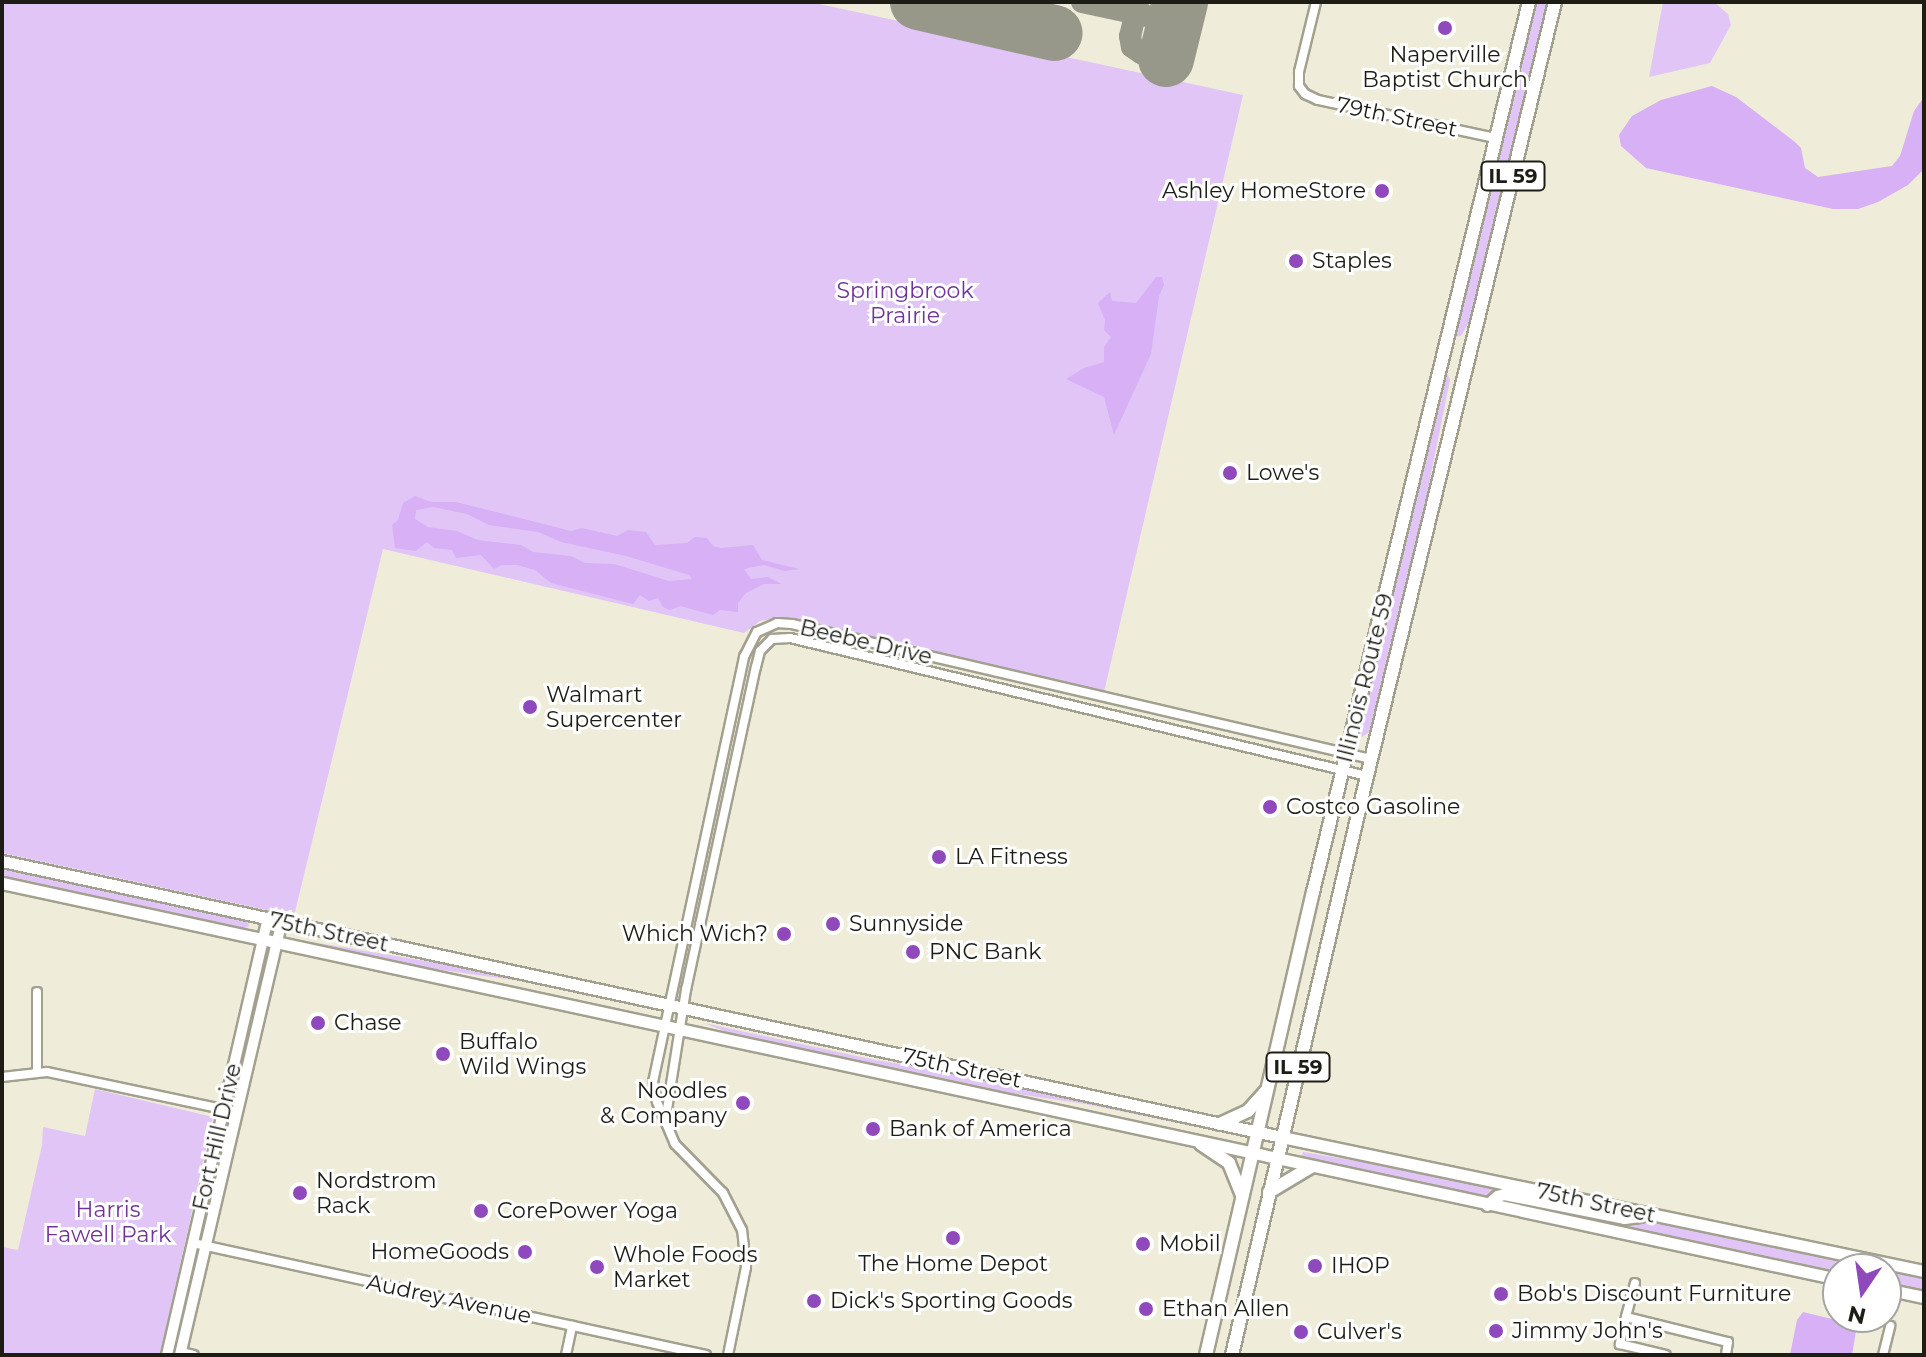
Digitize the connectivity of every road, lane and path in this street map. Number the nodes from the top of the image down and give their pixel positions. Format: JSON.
{"nodes":[{"id":1,"x":1316,"y":2,"type":"edge"},
{"id":2,"x":1529,"y":2,"type":"edge"},
{"id":3,"x":1555,"y":2,"type":"edge"},
{"id":4,"x":1496,"y":138,"type":"junction"},
{"id":5,"x":1346,"y":753,"type":"junction"},
{"id":6,"x":1371,"y":759,"type":"junction"},
{"id":7,"x":1342,"y":769,"type":"junction"},
{"id":8,"x":1367,"y":776,"type":"junction"},
{"id":9,"x":2,"y":861,"type":"edge"},
{"id":10,"x":2,"y":883,"type":"edge"},
{"id":11,"x":268,"y":918,"type":"junction"},
{"id":12,"x":282,"y":921,"type":"junction"},
{"id":13,"x":263,"y":939,"type":"junction"},
{"id":14,"x":277,"y":942,"type":"junction"},
{"id":15,"x":37,"y":992,"type":"dead end"},
{"id":16,"x":667,"y":1005,"type":"junction"},
{"id":17,"x":683,"y":1008,"type":"junction"},
{"id":18,"x":663,"y":1027,"type":"junction"},
{"id":19,"x":679,"y":1031,"type":"junction"},
{"id":20,"x":37,"y":1071,"type":"junction"},
{"id":21,"x":2,"y":1077,"type":"edge"},
{"id":22,"x":1268,"y":1088,"type":"junction"},
{"id":23,"x":224,"y":1109,"type":"junction"},
{"id":24,"x":237,"y":1112,"type":"junction"},
{"id":25,"x":666,"y":1116,"type":"junction"},
{"id":26,"x":1220,"y":1124,"type":"junction"},
{"id":27,"x":1258,"y":1132,"type":"junction"},
{"id":28,"x":1282,"y":1137,"type":"junction"},
{"id":29,"x":1201,"y":1144,"type":"junction"},
{"id":30,"x":1252,"y":1154,"type":"junction"},
{"id":31,"x":1277,"y":1159,"type":"junction"},
{"id":32,"x":1311,"y":1167,"type":"junction"},
{"id":33,"x":1269,"y":1192,"type":"junction"},
{"id":34,"x":1242,"y":1198,"type":"junction"},
{"id":35,"x":1487,"y":1205,"type":"junction"},
{"id":36,"x":1653,"y":1215,"type":"junction"},
{"id":37,"x":193,"y":1243,"type":"junction"},
{"id":38,"x":206,"y":1246,"type":"junction"},
{"id":39,"x":1924,"y":1271,"type":"edge"},
{"id":40,"x":1822,"y":1276,"type":"edge"},
{"id":41,"x":1635,"y":1283,"type":"dead end"},
{"id":42,"x":1902,"y":1292,"type":"edge"},
{"id":43,"x":1924,"y":1297,"type":"edge"},
{"id":44,"x":1626,"y":1317,"type":"junction"},
{"id":45,"x":572,"y":1326,"type":"junction"},
{"id":46,"x":1888,"y":1333,"type":"edge"},
{"id":47,"x":181,"y":1354,"type":"edge"},
{"id":48,"x":167,"y":1355,"type":"edge"},
{"id":49,"x":194,"y":1355,"type":"edge"},
{"id":50,"x":566,"y":1355,"type":"edge"},
{"id":51,"x":706,"y":1355,"type":"edge"},
{"id":52,"x":728,"y":1355,"type":"edge"},
{"id":53,"x":1206,"y":1355,"type":"edge"},
{"id":54,"x":1232,"y":1355,"type":"edge"},
{"id":55,"x":1666,"y":1355,"type":"edge"},
{"id":56,"x":1726,"y":1355,"type":"edge"},
{"id":57,"x":1883,"y":1355,"type":"edge"}],
"edges":[{"from":1,"to":4,"type":"street","name":"79th Street"},
{"from":2,"to":4,"type":"main road","name":"Illinois Route 59","number":"IL 59"},
{"from":3,"to":6,"type":"main road","name":"Illinois Route 59","number":"IL 59"},
{"from":4,"to":5,"type":"main road","name":"Illinois Route 59","number":"IL 59"},
{"from":5,"to":6,"type":"street","name":"Beebe Drive"},
{"from":5,"to":7,"type":"main road","name":"Illinois Route 59","number":"IL 59"},
{"from":5,"to":16,"type":"street","name":"Beebe Drive"},
{"from":6,"to":8,"type":"main road","name":"Illinois Route 59","number":"IL 59"},
{"from":7,"to":8,"type":"street","name":"Beebe Drive"},
{"from":7,"to":17,"type":"street","name":"Beebe Drive"},
{"from":7,"to":22,"type":"main road","name":"Illinois Route 59","number":"IL 59"},
{"from":8,"to":28,"type":"main road","name":"Illinois Route 59","number":"IL 59"},
{"from":9,"to":11,"type":"main road","name":"75th Street"},
{"from":10,"to":13,"type":"main road","name":"75th Street"},
{"from":11,"to":12,"type":"main road","name":"75th Street"},
{"from":11,"to":13,"type":"street","name":"Fort Hill Drive"},
{"from":12,"to":14,"type":"street","name":"Fort Hill Drive"},
{"from":12,"to":16,"type":"main road","name":"75th Street"},
{"from":13,"to":14,"type":"main road","name":"75th Street"},
{"from":13,"to":23,"type":"street","name":"Fort Hill Drive"},
{"from":14,"to":18,"type":"main road","name":"75th Street"},
{"from":14,"to":24,"type":"street","name":"Fort Hill Drive"},
{"from":15,"to":20,"type":"street"},
{"from":16,"to":17,"type":"main road","name":"75th Street"},
{"from":16,"to":18,"type":"street","name":"Beebe Drive"},
{"from":17,"to":19,"type":"street","name":"Beebe Drive"},
{"from":17,"to":26,"type":"main road","name":"75th Street"},
{"from":18,"to":19,"type":"main road","name":"75th Street"},
{"from":18,"to":25,"type":"street","name":"Beebe Drive"},
{"from":19,"to":25,"type":"street","name":"Beebe Drive"},
{"from":19,"to":29,"type":"main road","name":"75th Street"},
{"from":20,"to":21,"type":"street"},
{"from":20,"to":23,"type":"street"},
{"from":22,"to":26,"type":"main road"},
{"from":22,"to":27,"type":"main road","name":"Illinois Route 59","number":"IL 59"},
{"from":23,"to":24,"type":"street"},
{"from":23,"to":37,"type":"street","name":"Fort Hill Drive"},
{"from":24,"to":38,"type":"street","name":"Fort Hill Drive"},
{"from":25,"to":52,"type":"street","name":"Beebe Drive"},
{"from":26,"to":27,"type":"main road","name":"75th Street"},
{"from":27,"to":28,"type":"main road","name":"75th Street"},
{"from":27,"to":30,"type":"main road","name":"Illinois Route 59","number":"IL 59"},
{"from":28,"to":31,"type":"main road","name":"Illinois Route 59","number":"IL 59"},
{"from":28,"to":36,"type":"main road","name":"75th Street"},
{"from":29,"to":30,"type":"main road","name":"75th Street"},
{"from":29,"to":34,"type":"main road"},
{"from":30,"to":31,"type":"main road","name":"75th Street"},
{"from":30,"to":34,"type":"main road","name":"Illinois Route 59","number":"IL 59"},
{"from":31,"to":32,"type":"main road","name":"75th Street"},
{"from":31,"to":33,"type":"main road","name":"Illinois Route 59","number":"IL 59"},
{"from":32,"to":33,"type":"main road"},
{"from":32,"to":35,"type":"main road","name":"75th Street"},
{"from":33,"to":54,"type":"main road","name":"Illinois Route 59","number":"IL 59"},
{"from":34,"to":53,"type":"main road","name":"Illinois Route 59","number":"IL 59"},
{"from":35,"to":36,"type":"main road"},
{"from":35,"to":40,"type":"main road","name":"75th Street"},
{"from":36,"to":39,"type":"main road","name":"75th Street"},
{"from":37,"to":38,"type":"street","name":"Audrey Avenue"},
{"from":37,"to":48,"type":"street","name":"Fort Hill Drive"},
{"from":38,"to":45,"type":"street","name":"Audrey Avenue"},
{"from":38,"to":47,"type":"street","name":"Fort Hill Drive"},
{"from":41,"to":44,"type":"street"},
{"from":42,"to":43,"type":"main road"},
{"from":44,"to":55,"type":"street"},
{"from":44,"to":56,"type":"street"},
{"from":45,"to":50,"type":"street"},
{"from":45,"to":51,"type":"street","name":"Audrey Avenue"},
{"from":46,"to":57,"type":"street"},
{"from":47,"to":49,"type":"street"}]}
